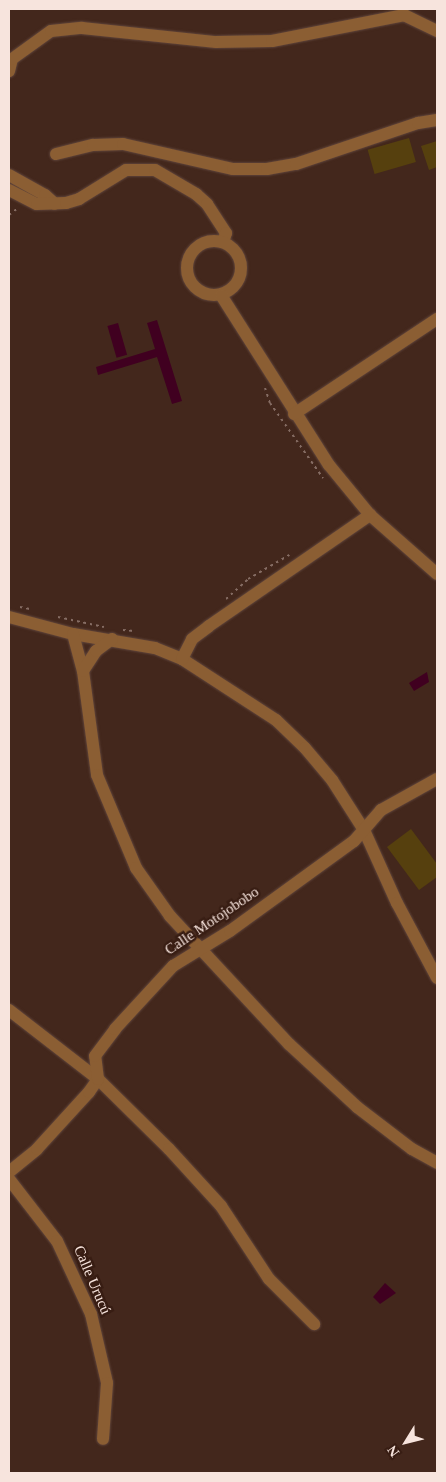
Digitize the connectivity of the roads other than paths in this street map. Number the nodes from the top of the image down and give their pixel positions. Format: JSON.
{"nodes":[{"id":1,"x":437,"y":31,"type":"edge"},
{"id":2,"x":9,"y":71,"type":"edge"},
{"id":3,"x":437,"y":120,"type":"edge"},
{"id":4,"x":56,"y":154,"type":"dead end"},
{"id":5,"x":161,"y":154,"type":"junction"},
{"id":6,"x":154,"y":170,"type":"junction"},
{"id":7,"x":9,"y":176,"type":"edge"},
{"id":8,"x":9,"y":190,"type":"edge"},
{"id":9,"x":55,"y":204,"type":"junction"},
{"id":10,"x":223,"y":242,"type":"junction"},
{"id":11,"x":221,"y":295,"type":"junction"},
{"id":12,"x":437,"y":319,"type":"edge"},
{"id":13,"x":294,"y":414,"type":"junction"},
{"id":14,"x":370,"y":515,"type":"junction"},
{"id":15,"x":437,"y":574,"type":"edge"},
{"id":16,"x":13,"y":612,"type":"edge"},
{"id":17,"x":112,"y":632,"type":"junction"},
{"id":18,"x":73,"y":634,"type":"junction"},
{"id":19,"x":182,"y":658,"type":"junction"},
{"id":20,"x":83,"y":671,"type":"junction"},
{"id":21,"x":437,"y":779,"type":"edge"},
{"id":22,"x":364,"y":830,"type":"junction"},
{"id":23,"x":201,"y":946,"type":"junction"},
{"id":24,"x":437,"y":978,"type":"edge"},
{"id":25,"x":9,"y":1010,"type":"edge"},
{"id":26,"x":98,"y":1079,"type":"junction"},
{"id":27,"x":437,"y":1163,"type":"edge"},
{"id":28,"x":9,"y":1172,"type":"edge"},
{"id":29,"x":9,"y":1179,"type":"edge"},
{"id":30,"x":314,"y":1324,"type":"dead end"},
{"id":31,"x":103,"y":1439,"type":"dead end"}],
"edges":[{"from":1,"to":2,"type":"street"},
{"from":3,"to":5,"type":"street"},
{"from":4,"to":5,"type":"street"},
{"from":5,"to":6,"type":"street"},
{"from":6,"to":9,"type":"street"},
{"from":6,"to":10,"type":"street"},
{"from":7,"to":9,"type":"street"},
{"from":8,"to":9,"type":"street"},
{"from":10,"to":11,"type":"street"},
{"from":10,"to":11,"type":"street"},
{"from":11,"to":13,"type":"street"},
{"from":12,"to":13,"type":"street"},
{"from":13,"to":14,"type":"street"},
{"from":14,"to":15,"type":"street"},
{"from":14,"to":19,"type":"street"},
{"from":16,"to":18,"type":"street"},
{"from":17,"to":18,"type":"street"},
{"from":17,"to":19,"type":"street"},
{"from":17,"to":20,"type":"street"},
{"from":18,"to":20,"type":"street"},
{"from":19,"to":22,"type":"street"},
{"from":20,"to":23,"type":"street"},
{"from":21,"to":22,"type":"street","name":"Calle Motojobobo"},
{"from":22,"to":23,"type":"street","name":"Calle Motojobobo"},
{"from":22,"to":24,"type":"street"},
{"from":23,"to":26,"type":"street","name":"Calle Motojobobo"},
{"from":23,"to":27,"type":"street"},
{"from":25,"to":26,"type":"street"},
{"from":26,"to":28,"type":"street"},
{"from":26,"to":30,"type":"street"},
{"from":29,"to":31,"type":"street","name":"Calle Urucú"}]}
